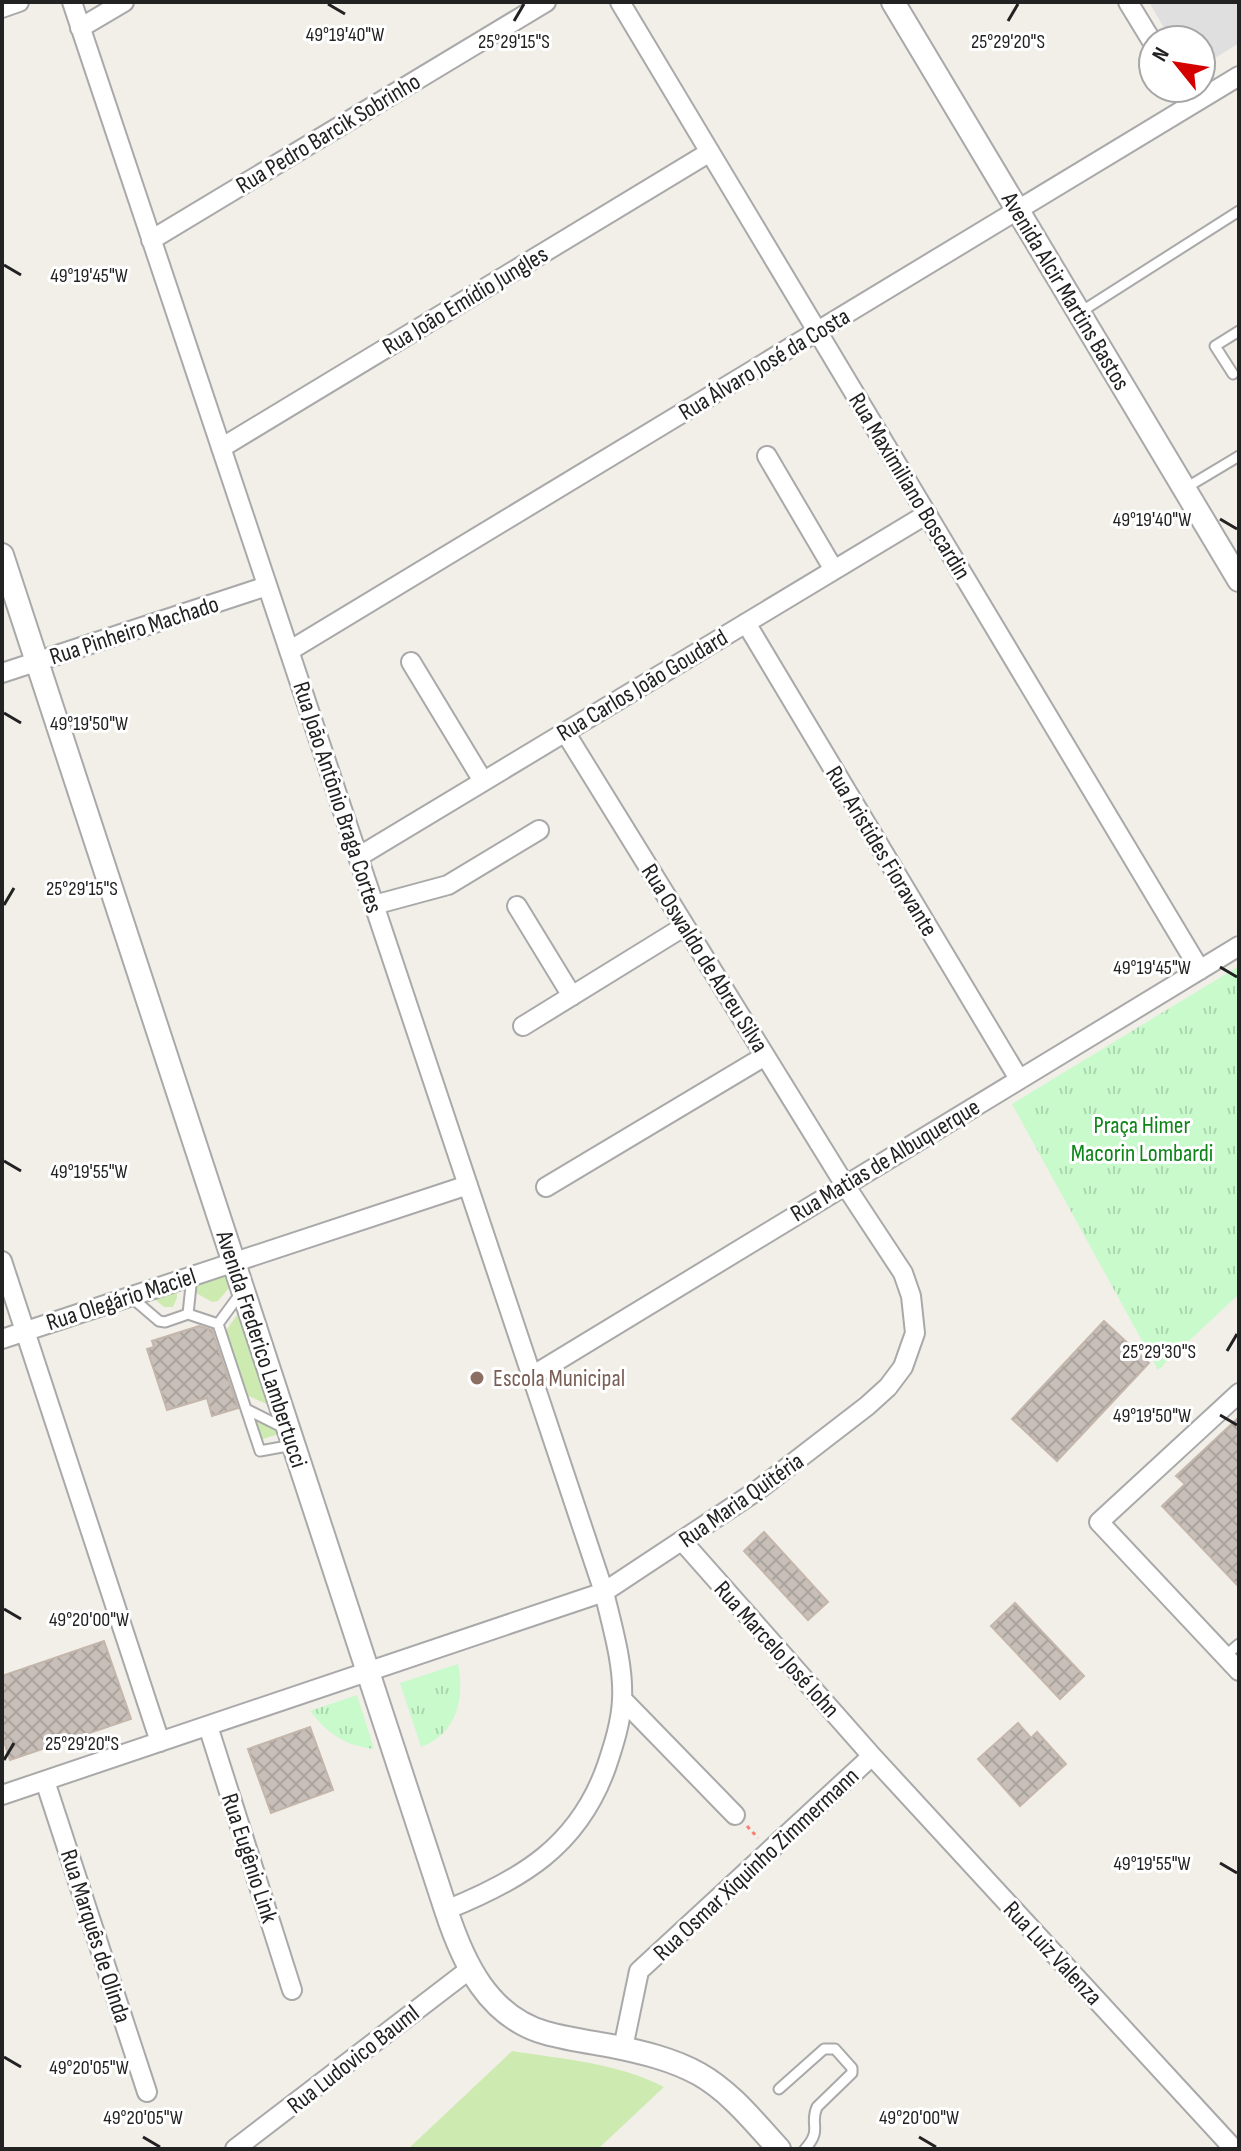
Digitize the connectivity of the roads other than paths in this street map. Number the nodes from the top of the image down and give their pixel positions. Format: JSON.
{"nodes":[{"id":1,"x":19,"y":2,"type":"edge"},
{"id":2,"x":72,"y":2,"type":"edge"},
{"id":3,"x":124,"y":2,"type":"edge"},
{"id":4,"x":546,"y":2,"type":"edge"},
{"id":5,"x":620,"y":2,"type":"edge"},
{"id":6,"x":893,"y":2,"type":"edge"},
{"id":7,"x":1128,"y":2,"type":"edge"},
{"id":8,"x":2,"y":8,"type":"edge"},
{"id":9,"x":1141,"y":24,"type":"edge"},
{"id":10,"x":80,"y":28,"type":"junction"},
{"id":11,"x":1239,"y":76,"type":"edge"},
{"id":12,"x":1191,"y":105,"type":"joint"},
{"id":13,"x":710,"y":152,"type":"junction"},
{"id":14,"x":1018,"y":211,"type":"junction"},
{"id":15,"x":1239,"y":211,"type":"edge"},
{"id":16,"x":151,"y":240,"type":"junction"},
{"id":17,"x":1079,"y":313,"type":"junction"},
{"id":18,"x":1239,"y":331,"type":"edge"},
{"id":19,"x":817,"y":332,"type":"junction"},
{"id":20,"x":1233,"y":374,"type":"dead end"},
{"id":21,"x":221,"y":448,"type":"junction"},
{"id":22,"x":767,"y":456,"type":"dead end"},
{"id":23,"x":1239,"y":456,"type":"edge"},
{"id":24,"x":1184,"y":489,"type":"junction"},
{"id":25,"x":927,"y":514,"type":"junction"},
{"id":26,"x":2,"y":555,"type":"edge"},
{"id":27,"x":834,"y":570,"type":"junction"},
{"id":28,"x":1238,"y":577,"type":"edge"},
{"id":29,"x":267,"y":586,"type":"junction"},
{"id":30,"x":746,"y":623,"type":"junction"},
{"id":31,"x":289,"y":651,"type":"junction"},
{"id":32,"x":37,"y":662,"type":"junction"},
{"id":33,"x":411,"y":662,"type":"dead end"},
{"id":34,"x":2,"y":673,"type":"edge"},
{"id":35,"x":565,"y":732,"type":"junction"},
{"id":36,"x":483,"y":781,"type":"junction"},
{"id":37,"x":539,"y":830,"type":"dead end"},
{"id":38,"x":358,"y":857,"type":"junction"},
{"id":39,"x":374,"y":905,"type":"junction"},
{"id":40,"x":517,"y":906,"type":"dead end"},
{"id":41,"x":685,"y":926,"type":"junction"},
{"id":42,"x":1239,"y":946,"type":"edge"},
{"id":43,"x":1200,"y":970,"type":"junction"},
{"id":44,"x":572,"y":996,"type":"junction"},
{"id":45,"x":523,"y":1026,"type":"dead end"},
{"id":46,"x":765,"y":1056,"type":"junction"},
{"id":47,"x":1019,"y":1079,"type":"junction"},
{"id":48,"x":468,"y":1185,"type":"junction"},
{"id":49,"x":845,"y":1185,"type":"junction"},
{"id":50,"x":546,"y":1187,"type":"dead end"},
{"id":51,"x":2,"y":1261,"type":"edge"},
{"id":52,"x":233,"y":1262,"type":"junction"},
{"id":53,"x":192,"y":1276,"type":"junction"},
{"id":54,"x":243,"y":1291,"type":"junction"},
{"id":55,"x":130,"y":1296,"type":"junction"},
{"id":56,"x":188,"y":1314,"type":"junction"},
{"id":57,"x":218,"y":1324,"type":"junction"},
{"id":58,"x":25,"y":1331,"type":"junction"},
{"id":59,"x":2,"y":1339,"type":"edge"},
{"id":60,"x":532,"y":1376,"type":"junction"},
{"id":61,"x":1239,"y":1393,"type":"edge"},
{"id":62,"x":246,"y":1409,"type":"junction"},
{"id":63,"x":291,"y":1438,"type":"junction"},
{"id":64,"x":683,"y":1542,"type":"junction"},
{"id":65,"x":604,"y":1592,"type":"junction"},
{"id":66,"x":1232,"y":1650,"type":"edge"},
{"id":67,"x":1239,"y":1671,"type":"edge"},
{"id":68,"x":368,"y":1672,"type":"junction"},
{"id":69,"x":622,"y":1699,"type":"junction"},
{"id":70,"x":208,"y":1726,"type":"junction"},
{"id":71,"x":160,"y":1742,"type":"junction"},
{"id":72,"x":872,"y":1756,"type":"junction"},
{"id":73,"x":45,"y":1781,"type":"junction"},
{"id":74,"x":2,"y":1795,"type":"edge"},
{"id":75,"x":735,"y":1815,"type":"road end"},
{"id":76,"x":446,"y":1910,"type":"junction"},
{"id":77,"x":470,"y":1969,"type":"junction"},
{"id":78,"x":292,"y":1990,"type":"dead end"},
{"id":79,"x":623,"y":2048,"type":"junction"},
{"id":80,"x":779,"y":2089,"type":"dead end"},
{"id":81,"x":147,"y":2092,"type":"dead end"},
{"id":82,"x":235,"y":2149,"type":"edge"},
{"id":83,"x":779,"y":2149,"type":"edge"},
{"id":84,"x":805,"y":2149,"type":"edge"},
{"id":85,"x":1234,"y":2149,"type":"edge"}],
"edges":[{"from":1,"to":8,"type":"street"},
{"from":2,"to":10,"type":"street","name":"Rua João Antônio Braga Cortes"},
{"from":3,"to":10,"type":"street"},
{"from":4,"to":16,"type":"street","name":"Rua Pedro Barcik Sobrinho"},
{"from":5,"to":13,"type":"street","name":"Rua Maximiliano Boscardin"},
{"from":6,"to":14,"type":"street","name":"Avenida Alcir Martins Bastos"},
{"from":7,"to":9,"type":"street"},
{"from":10,"to":16,"type":"street","name":"Rua João Antônio Braga Cortes"},
{"from":11,"to":12,"type":"street","name":"Rua Álvaro José da Costa"},
{"from":12,"to":14,"type":"street","name":"Rua Álvaro José da Costa"},
{"from":13,"to":19,"type":"street","name":"Rua Maximiliano Boscardin"},
{"from":13,"to":21,"type":"street","name":"Rua João Emídio Jungles"},
{"from":14,"to":17,"type":"street","name":"Avenida Alcir Martins Bastos"},
{"from":14,"to":19,"type":"street","name":"Rua Álvaro José da Costa"},
{"from":15,"to":17,"type":"lane"},
{"from":16,"to":21,"type":"street","name":"Rua João Antônio Braga Cortes"},
{"from":17,"to":24,"type":"street","name":"Avenida Alcir Martins Bastos"},
{"from":18,"to":20,"type":"lane"},
{"from":19,"to":25,"type":"street","name":"Rua Maximiliano Boscardin"},
{"from":19,"to":31,"type":"street","name":"Rua Álvaro José da Costa"},
{"from":21,"to":29,"type":"street","name":"Rua João Antônio Braga Cortes"},
{"from":22,"to":27,"type":"street"},
{"from":23,"to":24,"type":"lane"},
{"from":24,"to":28,"type":"street","name":"Avenida Alcir Martins Bastos"},
{"from":25,"to":27,"type":"street","name":"Rua Carlos João Goudard"},
{"from":25,"to":43,"type":"street","name":"Rua Maximiliano Boscardin"},
{"from":26,"to":32,"type":"street","name":"Avenida Frederico Lambertucci"},
{"from":27,"to":30,"type":"street","name":"Rua Carlos João Goudard"},
{"from":29,"to":31,"type":"street","name":"Rua João Antônio Braga Cortes"},
{"from":29,"to":32,"type":"street","name":"Rua Pinheiro Machado"},
{"from":30,"to":35,"type":"street","name":"Rua Carlos João Goudard"},
{"from":30,"to":47,"type":"street","name":"Rua Aristides Fioravante"},
{"from":31,"to":38,"type":"street","name":"Rua João Antônio Braga Cortes"},
{"from":32,"to":34,"type":"street","name":"Rua Pinheiro Machado"},
{"from":32,"to":52,"type":"street","name":"Avenida Frederico Lambertucci"},
{"from":33,"to":36,"type":"street"},
{"from":35,"to":36,"type":"street","name":"Rua Carlos João Goudard"},
{"from":35,"to":41,"type":"street","name":"Rua Oswaldo de Abreu Silva"},
{"from":36,"to":38,"type":"street","name":"Rua Carlos João Goudard"},
{"from":37,"to":39,"type":"street"},
{"from":38,"to":39,"type":"street","name":"Rua João Antônio Braga Cortes"},
{"from":39,"to":48,"type":"street","name":"Rua João Antônio Braga Cortes"},
{"from":40,"to":44,"type":"street"},
{"from":41,"to":44,"type":"street"},
{"from":41,"to":46,"type":"street","name":"Rua Oswaldo de Abreu Silva"},
{"from":42,"to":43,"type":"street","name":"Rua Matias de Albuquerque"},
{"from":43,"to":47,"type":"street","name":"Rua Matias de Albuquerque"},
{"from":44,"to":45,"type":"street"},
{"from":46,"to":49,"type":"street","name":"Rua Oswaldo de Abreu Silva"},
{"from":46,"to":50,"type":"street"},
{"from":47,"to":49,"type":"street","name":"Rua Matias de Albuquerque"},
{"from":48,"to":52,"type":"street","name":"Rua Olegário Maciel"},
{"from":48,"to":60,"type":"street","name":"Rua João Antônio Braga Cortes"},
{"from":49,"to":60,"type":"street","name":"Rua Matias de Albuquerque"},
{"from":49,"to":64,"type":"street","name":"Rua Maria Quitéria"},
{"from":51,"to":58,"type":"street"},
{"from":52,"to":53,"type":"street","name":"Rua Olegário Maciel"},
{"from":52,"to":54,"type":"street","name":"Avenida Frederico Lambertucci"},
{"from":53,"to":55,"type":"street","name":"Rua Olegário Maciel"},
{"from":53,"to":56,"type":"lane"},
{"from":54,"to":57,"type":"lane"},
{"from":54,"to":63,"type":"street","name":"Avenida Frederico Lambertucci"},
{"from":55,"to":56,"type":"lane"},
{"from":55,"to":58,"type":"street","name":"Rua Olegário Maciel"},
{"from":56,"to":57,"type":"lane"},
{"from":57,"to":62,"type":"lane"},
{"from":58,"to":59,"type":"street","name":"Rua Olegário Maciel"},
{"from":58,"to":71,"type":"street"},
{"from":60,"to":65,"type":"street","name":"Rua João Antônio Braga Cortes"},
{"from":61,"to":66,"type":"street"},
{"from":62,"to":63,"type":"lane"},
{"from":62,"to":63,"type":"lane"},
{"from":63,"to":68,"type":"street","name":"Avenida Frederico Lambertucci"},
{"from":64,"to":65,"type":"street","name":"Rua Maria Quitéria"},
{"from":64,"to":72,"type":"street","name":"Rua Marcelo José Iohn"},
{"from":65,"to":68,"type":"street","name":"Rua Maria Quitéria"},
{"from":65,"to":69,"type":"street"},
{"from":66,"to":67,"type":"street"},
{"from":68,"to":70,"type":"street","name":"Rua Maria Quitéria"},
{"from":68,"to":76,"type":"street","name":"Avenida Frederico Lambertucci"},
{"from":69,"to":75,"type":"street"},
{"from":69,"to":76,"type":"street"},
{"from":70,"to":71,"type":"street","name":"Rua Maria Quitéria"},
{"from":70,"to":78,"type":"street","name":"Rua Eugênio Link"},
{"from":71,"to":73,"type":"street","name":"Rua Maria Quitéria"},
{"from":72,"to":79,"type":"street","name":"Rua Osmar Xiquinho Zimmermann"},
{"from":72,"to":85,"type":"street","name":"Rua Luiz Valenza"},
{"from":73,"to":74,"type":"street","name":"Rua Maria Quitéria"},
{"from":73,"to":81,"type":"street","name":"Rua Marquês de Olinda"},
{"from":76,"to":77,"type":"street","name":"Avenida Frederico Lambertucci"},
{"from":77,"to":79,"type":"street","name":"Avenida Frederico Lambertucci"},
{"from":77,"to":82,"type":"street","name":"Rua Ludovico Bauml"},
{"from":79,"to":83,"type":"street","name":"Avenida Frederico Lambertucci"},
{"from":80,"to":84,"type":"lane"}]}
